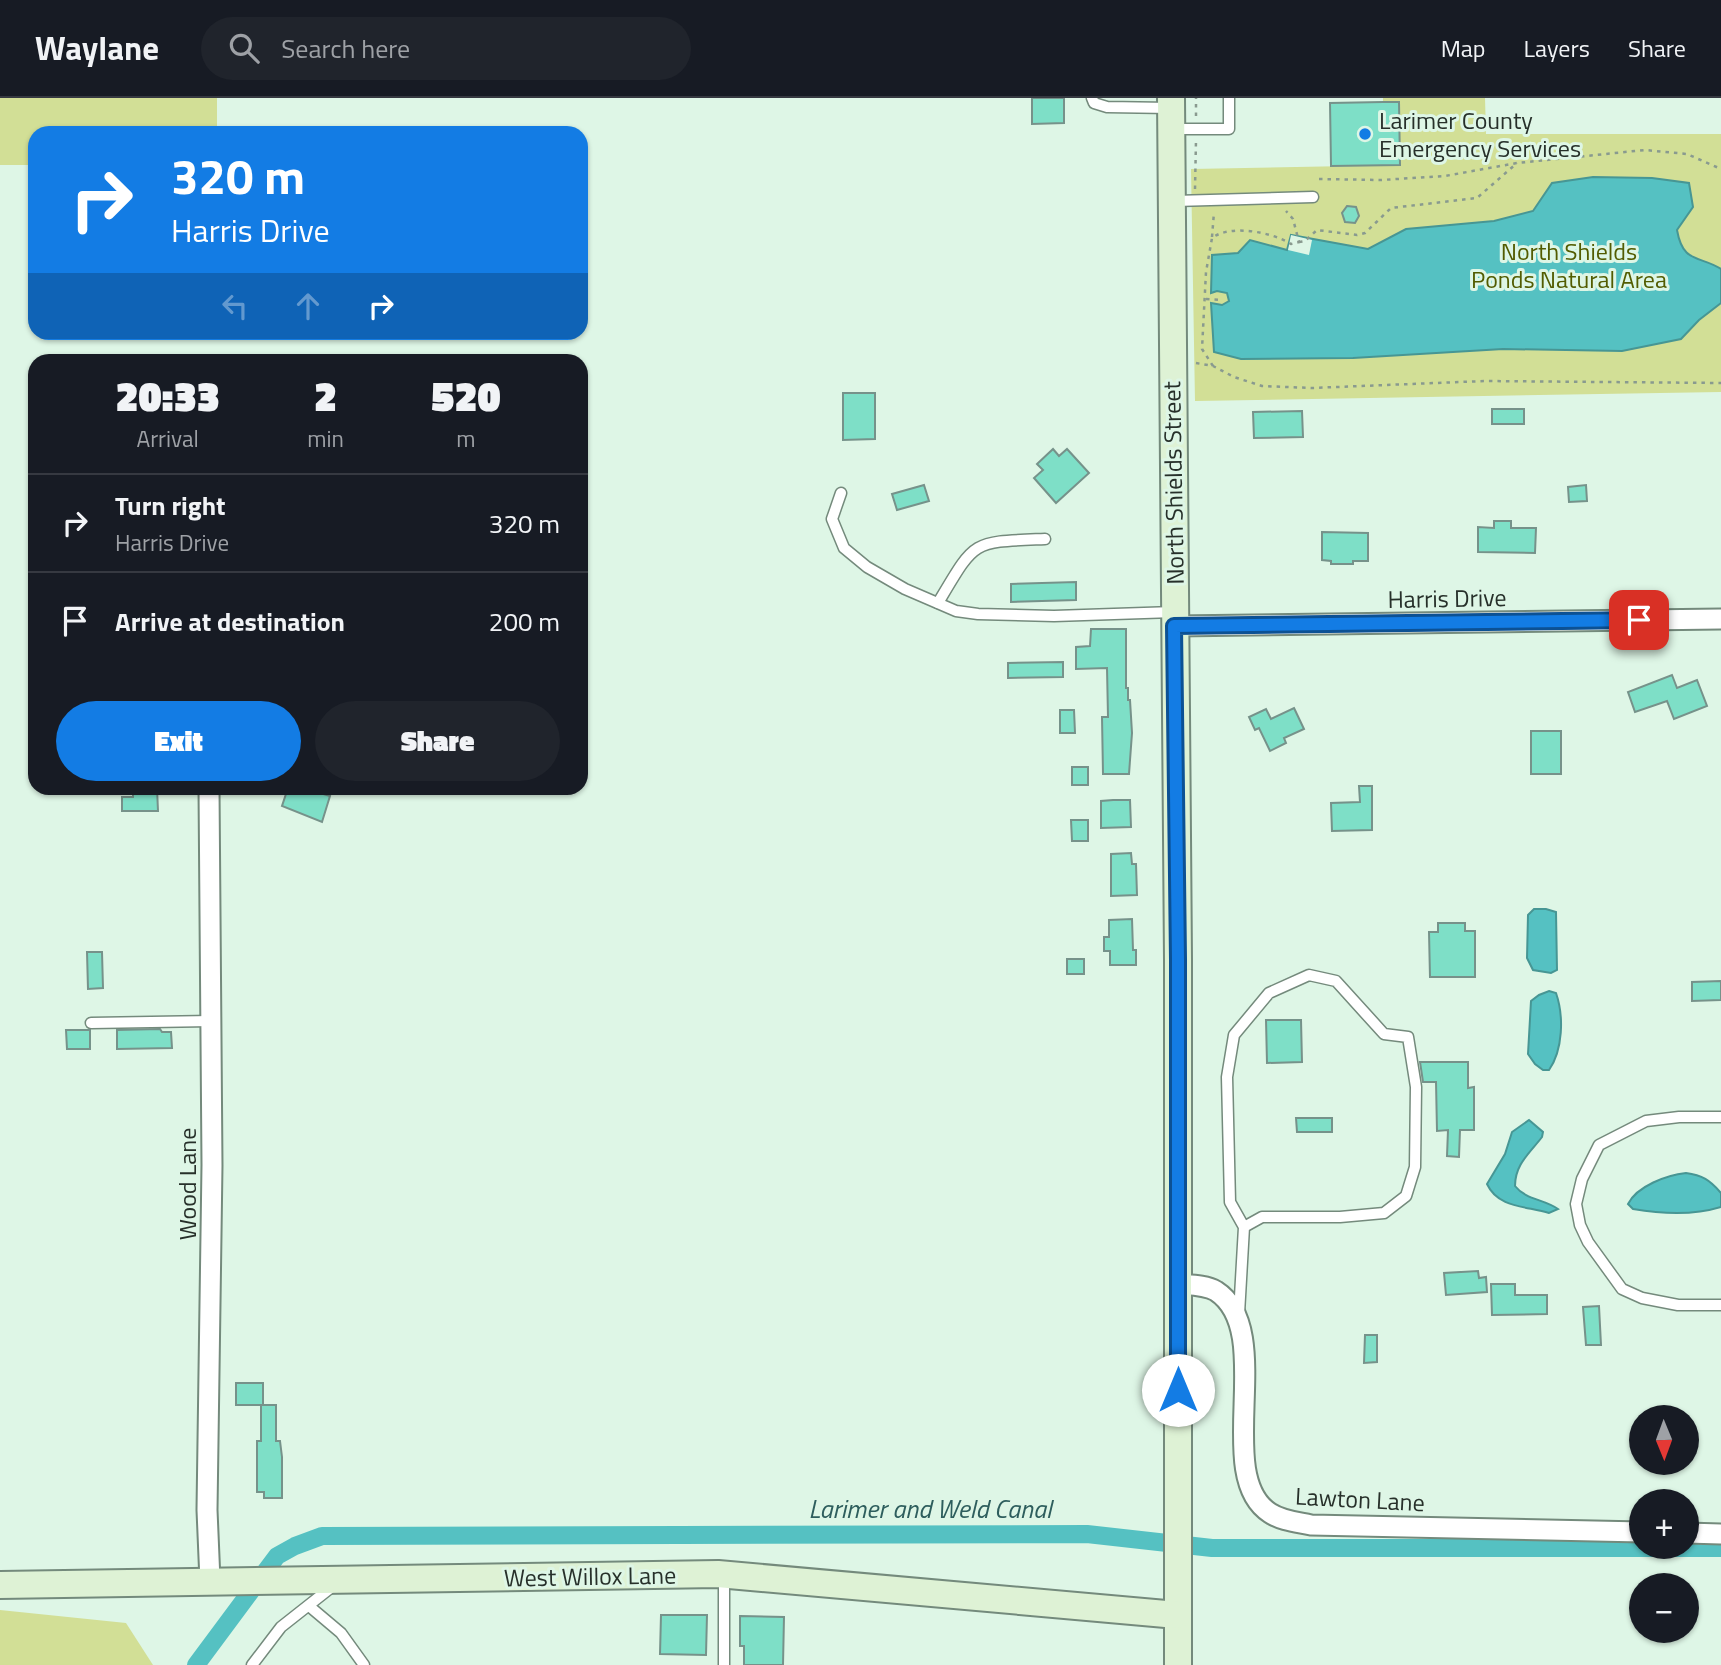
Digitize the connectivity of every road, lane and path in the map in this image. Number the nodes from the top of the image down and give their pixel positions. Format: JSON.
{"nodes":[{"id":1,"x":1092,"y":98,"type":"edge"},
{"id":2,"x":1196,"y":98,"type":"edge"},
{"id":3,"x":1229,"y":98,"type":"edge"},
{"id":4,"x":1177,"y":116,"type":"edge"},
{"id":5,"x":1517,"y":163,"type":"junction"},
{"id":6,"x":1721,"y":169,"type":"edge"},
{"id":7,"x":1319,"y":179,"type":"dead end"},
{"id":8,"x":1313,"y":197,"type":"dead end"},
{"id":9,"x":1183,"y":201,"type":"junction"},
{"id":10,"x":1285,"y":210,"type":"dead end"},
{"id":11,"x":1212,"y":238,"type":"junction"},
{"id":12,"x":1299,"y":242,"type":"junction"},
{"id":13,"x":1206,"y":299,"type":"junction"},
{"id":14,"x":1222,"y":300,"type":"dead end"},
{"id":15,"x":1196,"y":363,"type":"dead end"},
{"id":16,"x":1213,"y":366,"type":"junction"},
{"id":17,"x":1721,"y":383,"type":"edge"},
{"id":18,"x":841,"y":493,"type":"dead end"},
{"id":19,"x":1045,"y":539,"type":"dead end"},
{"id":20,"x":939,"y":603,"type":"junction"},
{"id":21,"x":1174,"y":619,"type":"junction"},
{"id":22,"x":1721,"y":620,"type":"edge"},
{"id":23,"x":209,"y":795,"type":"edge"},
{"id":24,"x":211,"y":1021,"type":"junction"},
{"id":25,"x":91,"y":1023,"type":"dead end"},
{"id":26,"x":1721,"y":1117,"type":"edge"},
{"id":27,"x":1244,"y":1227,"type":"junction"},
{"id":28,"x":1179,"y":1284,"type":"junction"},
{"id":29,"x":1721,"y":1305,"type":"edge"},
{"id":30,"x":1239,"y":1318,"type":"junction"},
{"id":31,"x":1629,"y":1532,"type":"edge"},
{"id":32,"x":1699,"y":1533,"type":"edge"},
{"id":33,"x":1721,"y":1534,"type":"edge"},
{"id":34,"x":724,"y":1574,"type":"junction"},
{"id":35,"x":342,"y":1580,"type":"junction"},
{"id":36,"x":210,"y":1581,"type":"junction"},
{"id":37,"x":0,"y":1585,"type":"edge"},
{"id":38,"x":309,"y":1605,"type":"junction"},
{"id":39,"x":1177,"y":1615,"type":"junction"},
{"id":40,"x":252,"y":1665,"type":"edge"},
{"id":41,"x":364,"y":1665,"type":"edge"},
{"id":42,"x":724,"y":1665,"type":"edge"},
{"id":43,"x":1178,"y":1665,"type":"edge"}],
"edges":[{"from":1,"to":4,"type":"lane"},
{"from":2,"to":4,"type":"path"},
{"from":3,"to":4,"type":"lane"},
{"from":4,"to":9,"type":"main road","name":"North Shields Street"},
{"from":4,"to":9,"type":"path"},
{"from":5,"to":6,"type":"path"},
{"from":5,"to":7,"type":"path"},
{"from":5,"to":12,"type":"path"},
{"from":8,"to":9,"type":"lane"},
{"from":9,"to":11,"type":"path"},
{"from":9,"to":21,"type":"main road","name":"North Shields Street"},
{"from":10,"to":12,"type":"path"},
{"from":11,"to":12,"type":"path"},
{"from":11,"to":13,"type":"path"},
{"from":13,"to":14,"type":"path"},
{"from":13,"to":16,"type":"path"},
{"from":15,"to":16,"type":"path"},
{"from":16,"to":17,"type":"path"},
{"from":18,"to":20,"type":"lane"},
{"from":19,"to":20,"type":"lane"},
{"from":20,"to":21,"type":"lane"},
{"from":21,"to":22,"type":"street","name":"Harris Drive"},
{"from":21,"to":28,"type":"main road","name":"North Shields Street"},
{"from":23,"to":24,"type":"street","name":"Wood Lane"},
{"from":24,"to":25,"type":"lane"},
{"from":24,"to":36,"type":"street","name":"Wood Lane"},
{"from":26,"to":29,"type":"lane"},
{"from":27,"to":27,"type":"lane"},
{"from":27,"to":30,"type":"lane"},
{"from":28,"to":30,"type":"street"},
{"from":28,"to":39,"type":"main road","name":"North Shields Street"},
{"from":30,"to":31,"type":"street","name":"Lawton Lane"},
{"from":32,"to":33,"type":"street"},
{"from":34,"to":35,"type":"main road","name":"West Willox Lane"},
{"from":34,"to":39,"type":"main road","name":"West Willox Lane"},
{"from":34,"to":42,"type":"lane"},
{"from":35,"to":36,"type":"main road","name":"West Willox Lane"},
{"from":35,"to":38,"type":"lane"},
{"from":36,"to":37,"type":"main road","name":"West Willox Lane"},
{"from":38,"to":40,"type":"lane"},
{"from":38,"to":41,"type":"lane"},
{"from":39,"to":43,"type":"main road","name":"North Shields Street"}]}
